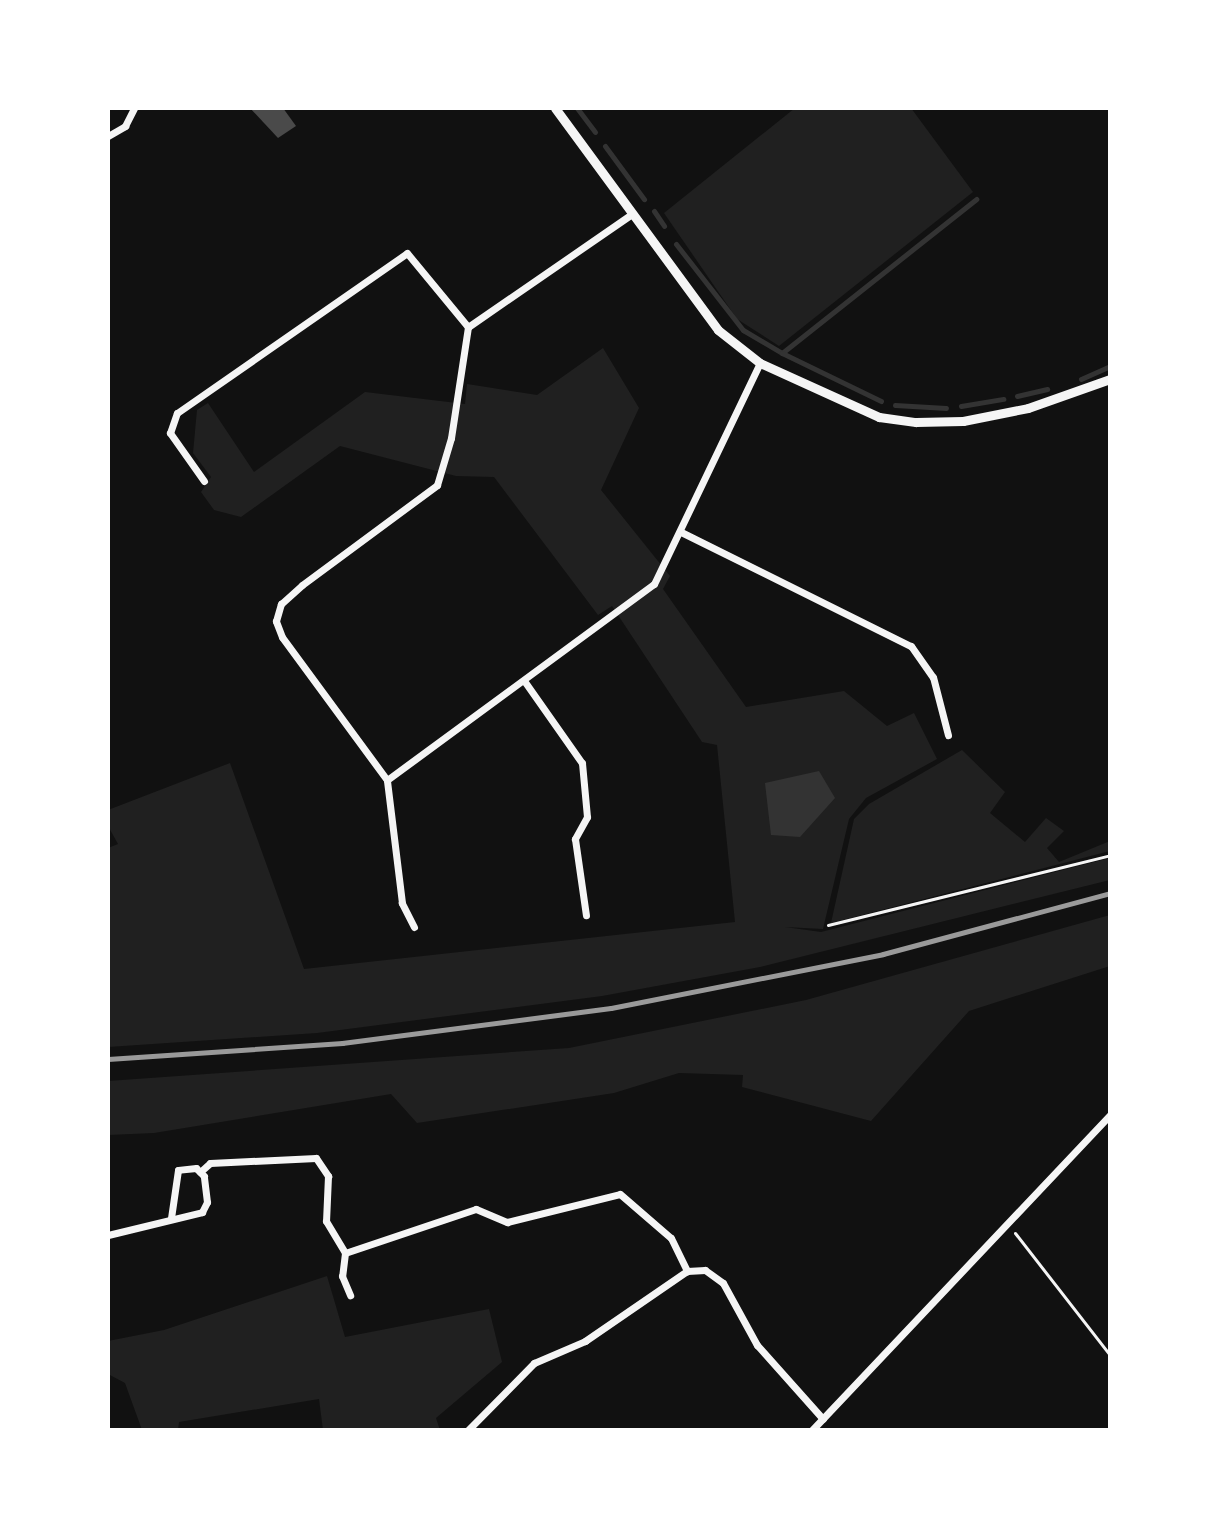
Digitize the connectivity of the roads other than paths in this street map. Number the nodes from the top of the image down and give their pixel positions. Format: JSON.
{"nodes":[{"id":1,"x":134,"y":108,"type":"edge"},
{"id":2,"x":555,"y":108,"type":"edge"},
{"id":3,"x":108,"y":136,"type":"edge"},
{"id":4,"x":632,"y":214,"type":"junction"},
{"id":5,"x":468,"y":327,"type":"junction"},
{"id":6,"x":760,"y":363,"type":"junction"},
{"id":7,"x":1110,"y":379,"type":"edge"},
{"id":8,"x":204,"y":481,"type":"dead end"},
{"id":9,"x":681,"y":532,"type":"junction"},
{"id":10,"x":525,"y":682,"type":"junction"},
{"id":11,"x":948,"y":735,"type":"dead end"},
{"id":12,"x":387,"y":780,"type":"junction"},
{"id":13,"x":586,"y":915,"type":"dead end"},
{"id":14,"x":414,"y":927,"type":"dead end"},
{"id":15,"x":1110,"y":1115,"type":"edge"},
{"id":16,"x":200,"y":1172,"type":"junction"},
{"id":17,"x":171,"y":1218,"type":"junction"},
{"id":18,"x":108,"y":1235,"type":"edge"},
{"id":19,"x":345,"y":1253,"type":"junction"},
{"id":20,"x":687,"y":1271,"type":"junction"},
{"id":21,"x":350,"y":1295,"type":"dead end"},
{"id":22,"x":823,"y":1419,"type":"junction"},
{"id":23,"x":468,"y":1430,"type":"edge"},
{"id":24,"x":812,"y":1430,"type":"edge"}],
"edges":[{"from":1,"to":3,"type":"street"},
{"from":2,"to":4,"type":"street"},
{"from":4,"to":5,"type":"street"},
{"from":4,"to":6,"type":"street"},
{"from":5,"to":8,"type":"street"},
{"from":5,"to":12,"type":"street"},
{"from":6,"to":7,"type":"street"},
{"from":6,"to":9,"type":"street"},
{"from":9,"to":10,"type":"street"},
{"from":9,"to":11,"type":"street"},
{"from":10,"to":12,"type":"street"},
{"from":10,"to":13,"type":"street"},
{"from":12,"to":14,"type":"street"},
{"from":15,"to":22,"type":"street"},
{"from":16,"to":17,"type":"street"},
{"from":16,"to":17,"type":"street"},
{"from":16,"to":19,"type":"street"},
{"from":17,"to":18,"type":"street"},
{"from":19,"to":20,"type":"street"},
{"from":19,"to":21,"type":"street"},
{"from":20,"to":22,"type":"street"},
{"from":20,"to":23,"type":"street"},
{"from":22,"to":24,"type":"street"}]}
